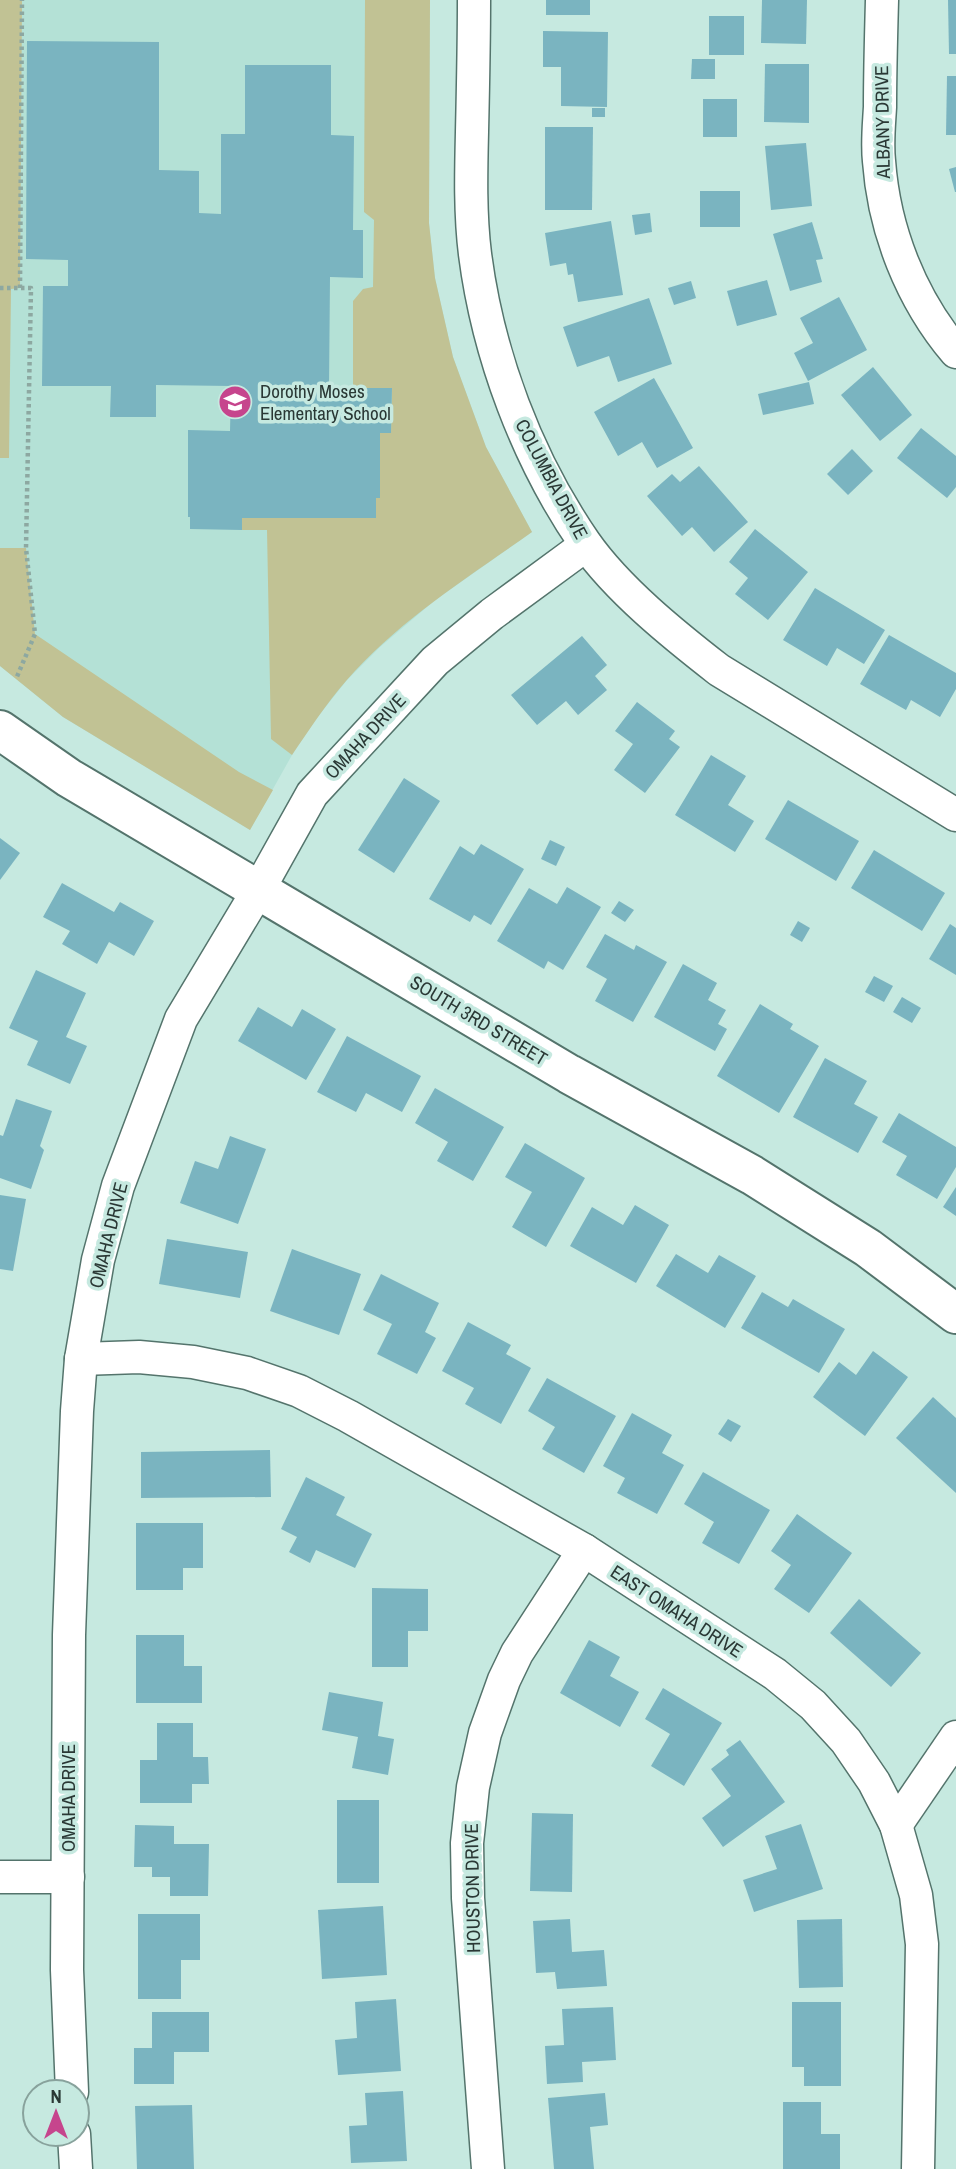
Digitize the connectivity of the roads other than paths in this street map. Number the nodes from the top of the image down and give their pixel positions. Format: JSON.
{"nodes":[{"id":1,"x":474,"y":0,"type":"edge"},
{"id":2,"x":882,"y":0,"type":"edge"},
{"id":3,"x":956,"y":352,"type":"edge"},
{"id":4,"x":586,"y":545,"type":"junction"},
{"id":5,"x":0,"y":730,"type":"edge"},
{"id":6,"x":956,"y":815,"type":"edge"},
{"id":7,"x":259,"y":889,"type":"junction"},
{"id":8,"x":956,"y":1314,"type":"edge"},
{"id":9,"x":81,"y":1359,"type":"junction"},
{"id":10,"x":584,"y":1550,"type":"junction"},
{"id":11,"x":956,"y":1737,"type":"edge"},
{"id":12,"x":896,"y":1825,"type":"junction"},
{"id":13,"x":0,"y":1877,"type":"edge"},
{"id":14,"x":68,"y":1877,"type":"junction"},
{"id":15,"x":71,"y":2078,"type":"edge"},
{"id":16,"x":75,"y":2148,"type":"edge"},
{"id":17,"x":76,"y":2169,"type":"edge"},
{"id":18,"x":488,"y":2169,"type":"edge"},
{"id":19,"x":918,"y":2169,"type":"edge"}],
"edges":[{"from":1,"to":4,"type":"street","name":"COLUMBIA DRIVE"},
{"from":2,"to":3,"type":"street","name":"ALBANY DRIVE"},
{"from":4,"to":6,"type":"street","name":"COLUMBIA DRIVE"},
{"from":4,"to":7,"type":"street","name":"OMAHA DRIVE"},
{"from":5,"to":7,"type":"street","name":"SOUTH 3RD STREET"},
{"from":7,"to":8,"type":"street","name":"SOUTH 3RD STREET"},
{"from":7,"to":9,"type":"street","name":"OMAHA DRIVE"},
{"from":9,"to":10,"type":"street","name":"EAST OMAHA DRIVE"},
{"from":9,"to":14,"type":"street","name":"OMAHA DRIVE"},
{"from":10,"to":12,"type":"street","name":"EAST OMAHA DRIVE"},
{"from":10,"to":18,"type":"street","name":"HOUSTON DRIVE"},
{"from":11,"to":12,"type":"street"},
{"from":12,"to":19,"type":"street","name":"EAST OMAHA DRIVE"},
{"from":13,"to":14,"type":"street"},
{"from":14,"to":15,"type":"street","name":"OMAHA DRIVE"},
{"from":16,"to":17,"type":"street"}]}
